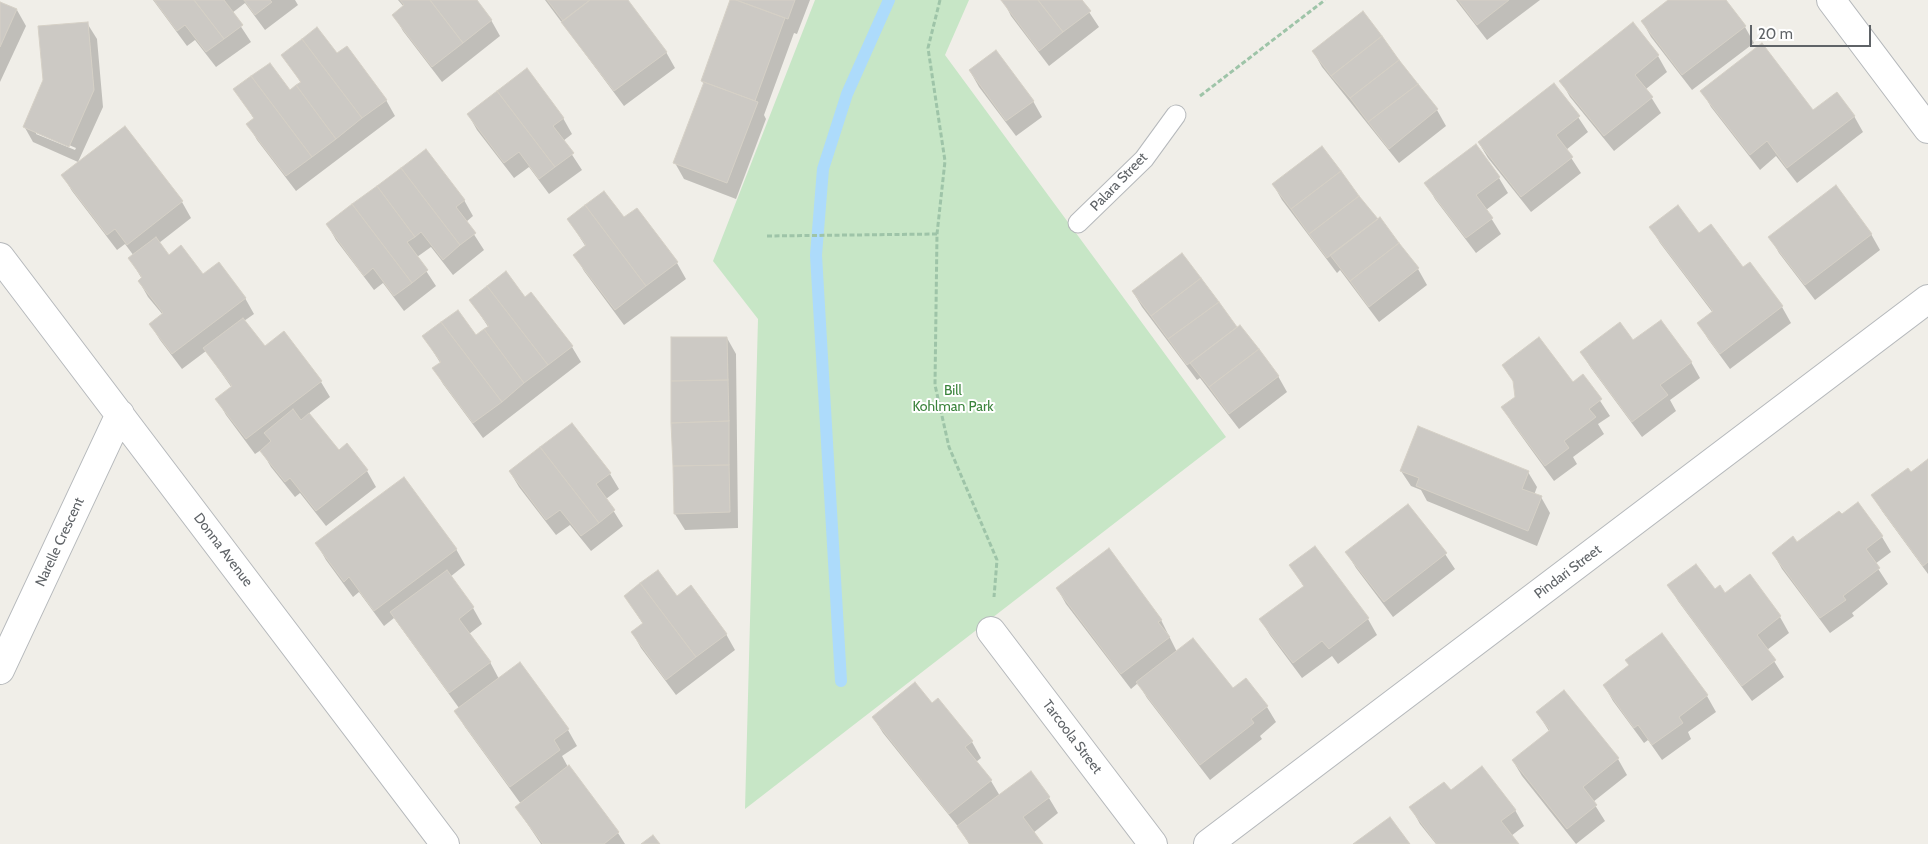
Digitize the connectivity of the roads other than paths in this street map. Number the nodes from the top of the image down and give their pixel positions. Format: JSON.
{"nodes":[{"id":1,"x":1831,"y":0,"type":"edge"},
{"id":2,"x":1176,"y":114,"type":"road end"},
{"id":3,"x":1928,"y":129,"type":"edge"},
{"id":4,"x":1078,"y":223,"type":"dead end"},
{"id":5,"x":0,"y":257,"type":"edge"},
{"id":6,"x":1928,"y":299,"type":"edge"},
{"id":7,"x":120,"y":414,"type":"junction"},
{"id":8,"x":991,"y":631,"type":"road end"},
{"id":9,"x":0,"y":670,"type":"edge"},
{"id":10,"x":445,"y":844,"type":"edge"},
{"id":11,"x":1153,"y":844,"type":"edge"},
{"id":12,"x":1208,"y":844,"type":"edge"}],
"edges":[{"from":1,"to":3,"type":"street"},
{"from":2,"to":4,"type":"lane","name":"Palara Street"},
{"from":5,"to":7,"type":"street","name":"Donna Avenue"},
{"from":6,"to":12,"type":"street","name":"Pindari Street"},
{"from":7,"to":9,"type":"street","name":"Narelle Crescent"},
{"from":7,"to":10,"type":"street","name":"Donna Avenue"},
{"from":8,"to":11,"type":"street","name":"Tarcoola Street"}]}
